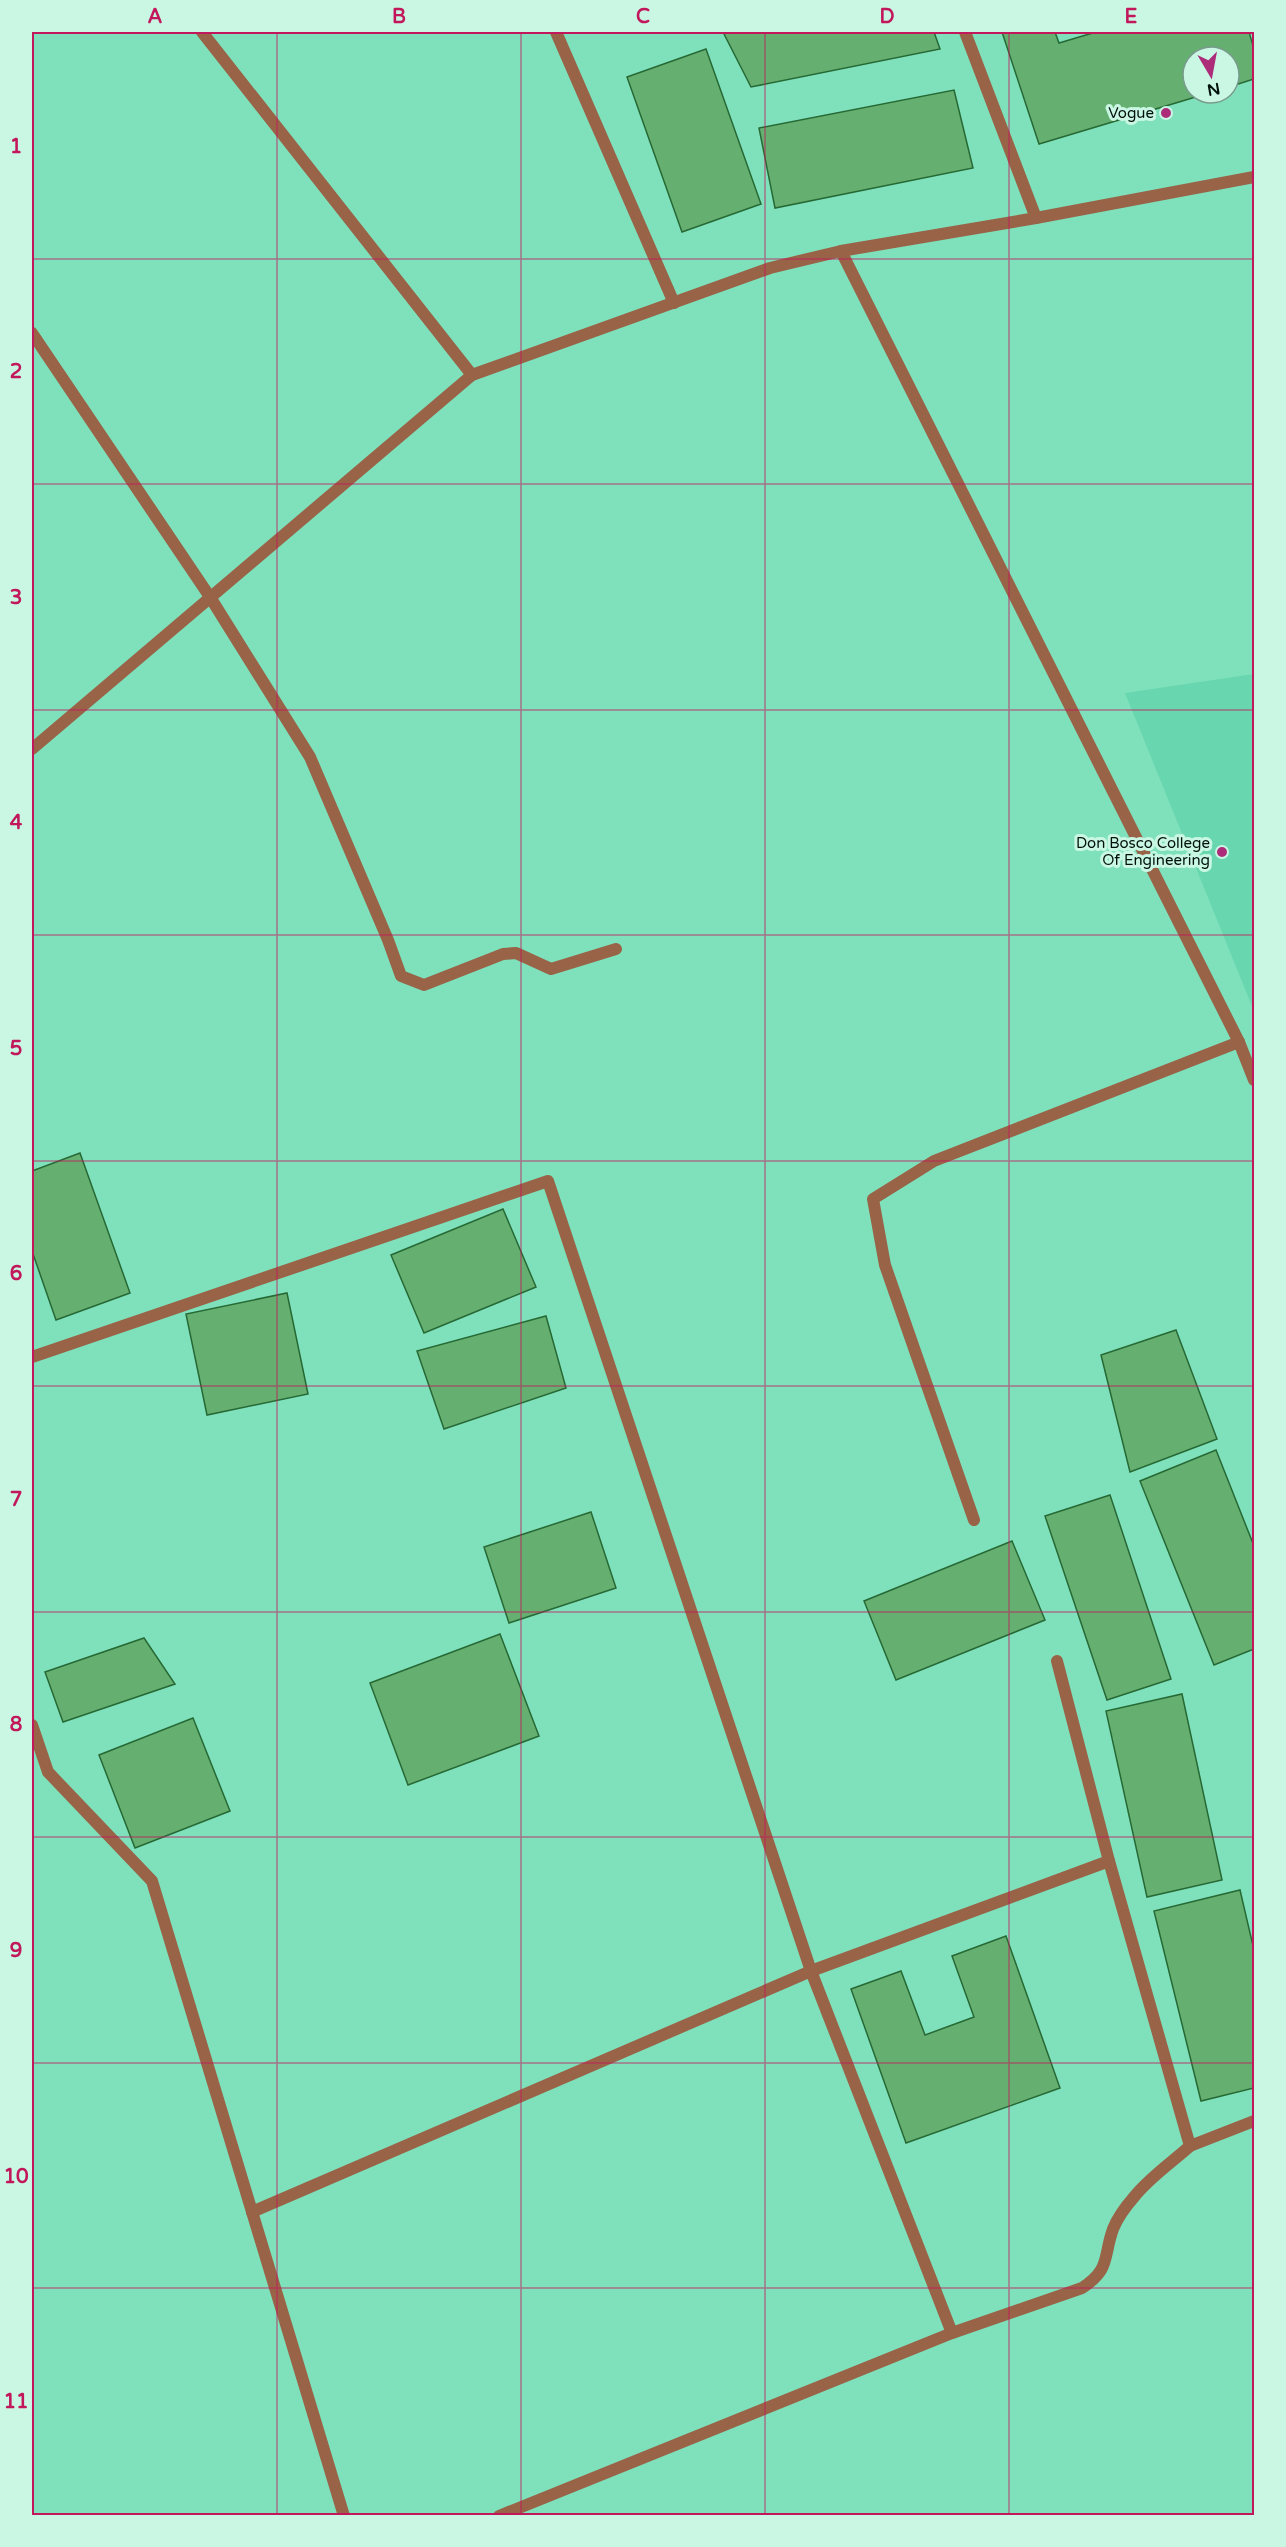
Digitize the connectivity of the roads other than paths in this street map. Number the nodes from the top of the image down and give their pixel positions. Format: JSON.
{"nodes":[{"id":1,"x":202,"y":32,"type":"edge"},
{"id":2,"x":556,"y":32,"type":"edge"},
{"id":3,"x":965,"y":32,"type":"edge"},
{"id":4,"x":1254,"y":177,"type":"edge"},
{"id":5,"x":1036,"y":218,"type":"junction"},
{"id":6,"x":841,"y":251,"type":"junction"},
{"id":7,"x":674,"y":303,"type":"junction"},
{"id":8,"x":32,"y":333,"type":"edge"},
{"id":9,"x":472,"y":375,"type":"junction"},
{"id":10,"x":210,"y":597,"type":"junction"},
{"id":11,"x":32,"y":749,"type":"edge"},
{"id":12,"x":616,"y":949,"type":"dead end"},
{"id":13,"x":1239,"y":1042,"type":"junction"},
{"id":14,"x":1254,"y":1080,"type":"edge"},
{"id":15,"x":32,"y":1357,"type":"edge"},
{"id":16,"x":974,"y":1520,"type":"dead end"},
{"id":17,"x":1057,"y":1661,"type":"dead end"},
{"id":18,"x":32,"y":1725,"type":"edge"},
{"id":19,"x":1109,"y":1861,"type":"junction"},
{"id":20,"x":811,"y":1971,"type":"junction"},
{"id":21,"x":1254,"y":2121,"type":"edge"},
{"id":22,"x":1190,"y":2146,"type":"junction"},
{"id":23,"x":252,"y":2212,"type":"junction"},
{"id":24,"x":952,"y":2333,"type":"junction"},
{"id":25,"x":344,"y":2516,"type":"edge"},
{"id":26,"x":499,"y":2516,"type":"edge"}],
"edges":[{"from":1,"to":9,"type":"street"},
{"from":2,"to":7,"type":"street"},
{"from":3,"to":5,"type":"street"},
{"from":4,"to":5,"type":"street"},
{"from":5,"to":6,"type":"street"},
{"from":6,"to":7,"type":"street"},
{"from":6,"to":13,"type":"street"},
{"from":7,"to":9,"type":"street"},
{"from":8,"to":10,"type":"street"},
{"from":9,"to":10,"type":"street"},
{"from":10,"to":11,"type":"street"},
{"from":10,"to":12,"type":"street"},
{"from":13,"to":14,"type":"street"},
{"from":13,"to":16,"type":"street"},
{"from":15,"to":20,"type":"street"},
{"from":17,"to":19,"type":"street"},
{"from":18,"to":23,"type":"street"},
{"from":19,"to":20,"type":"street"},
{"from":19,"to":22,"type":"street"},
{"from":20,"to":23,"type":"street"},
{"from":20,"to":24,"type":"street"},
{"from":21,"to":22,"type":"street"},
{"from":22,"to":24,"type":"street"},
{"from":23,"to":25,"type":"street"},
{"from":24,"to":26,"type":"street"}]}
